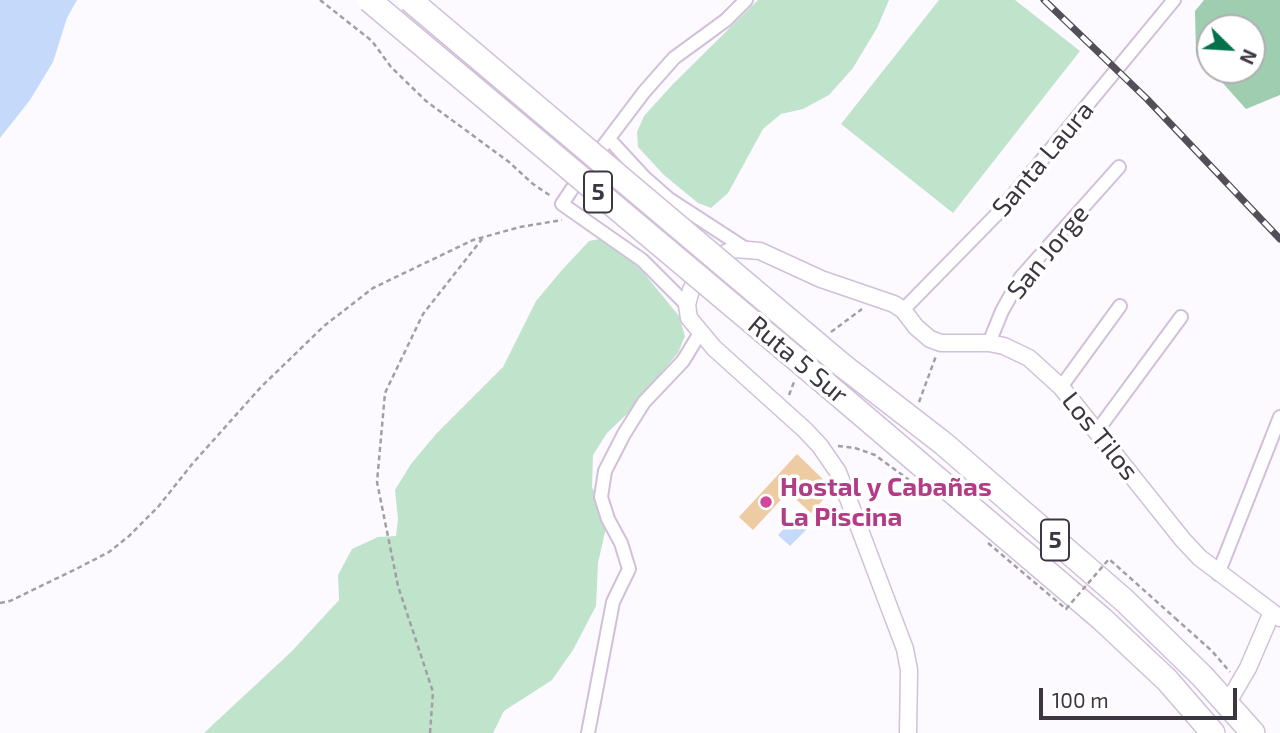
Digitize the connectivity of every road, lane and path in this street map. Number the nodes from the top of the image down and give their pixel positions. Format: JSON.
{"nodes":[{"id":1,"x":320,"y":0,"type":"edge"},
{"id":2,"x":369,"y":0,"type":"edge"},
{"id":3,"x":410,"y":0,"type":"edge"},
{"id":4,"x":746,"y":0,"type":"edge"},
{"id":5,"x":1174,"y":0,"type":"edge"},
{"id":6,"x":609,"y":139,"type":"junction"},
{"id":7,"x":1119,"y":167,"type":"dead end"},
{"id":8,"x":562,"y":204,"type":"junction"},
{"id":9,"x":484,"y":237,"type":"junction"},
{"id":10,"x":746,"y":249,"type":"junction"},
{"id":11,"x":687,"y":305,"type":"junction"},
{"id":12,"x":1120,"y":306,"type":"dead end"},
{"id":13,"x":904,"y":310,"type":"junction"},
{"id":14,"x":1181,"y":317,"type":"dead end"},
{"id":15,"x":700,"y":333,"type":"junction"},
{"id":16,"x":942,"y":343,"type":"junction"},
{"id":17,"x":989,"y":343,"type":"junction"},
{"id":18,"x":1060,"y":387,"type":"junction"},
{"id":19,"x":909,"y":416,"type":"junction"},
{"id":20,"x":1280,"y":417,"type":"edge"},
{"id":21,"x":1097,"y":430,"type":"junction"},
{"id":22,"x":820,"y":446,"type":"junction"},
{"id":23,"x":916,"y":485,"type":"dead end"},
{"id":24,"x":988,"y":543,"type":"dead end"},
{"id":25,"x":1218,"y":574,"type":"junction"},
{"id":26,"x":0,"y":603,"type":"edge"},
{"id":27,"x":1276,"y":615,"type":"edge"},
{"id":28,"x":1240,"y":684,"type":"junction"},
{"id":29,"x":1227,"y":704,"type":"junction"},
{"id":30,"x":430,"y":733,"type":"edge"},
{"id":31,"x":588,"y":733,"type":"edge"},
{"id":32,"x":908,"y":733,"type":"edge"},
{"id":33,"x":1213,"y":733,"type":"edge"},
{"id":34,"x":1253,"y":733,"type":"edge"}],
"edges":[{"from":1,"to":8,"type":"path"},
{"from":2,"to":33,"type":"highway","name":"Ruta 5 Sur","number":"5","bridge":true},
{"from":3,"to":19,"type":"highway","name":"Ruta 5 Sur","number":"5","bridge":true},
{"from":4,"to":6,"type":"street"},
{"from":5,"to":13,"type":"street","name":"Santa Laura"},
{"from":6,"to":8,"type":"street"},
{"from":6,"to":10,"type":"street"},
{"from":7,"to":17,"type":"street","name":"San Jorge"},
{"from":8,"to":9,"type":"path"},
{"from":8,"to":11,"type":"street"},
{"from":9,"to":26,"type":"path"},
{"from":9,"to":30,"type":"path"},
{"from":10,"to":11,"type":"street"},
{"from":10,"to":13,"type":"street"},
{"from":11,"to":15,"type":"street"},
{"from":12,"to":18,"type":"street"},
{"from":13,"to":16,"type":"street"},
{"from":14,"to":21,"type":"street"},
{"from":15,"to":22,"type":"street"},
{"from":15,"to":31,"type":"street"},
{"from":16,"to":17,"type":"street","name":"Los Tilos"},
{"from":16,"to":19,"type":"path"},
{"from":17,"to":18,"type":"street","name":"Los Tilos"},
{"from":18,"to":21,"type":"street","name":"Los Tilos"},
{"from":19,"to":29,"type":"highway","name":"Ruta 5 Sur","number":"5"},
{"from":20,"to":25,"type":"street"},
{"from":21,"to":25,"type":"street","name":"Los Tilos"},
{"from":22,"to":23,"type":"path"},
{"from":22,"to":32,"type":"street"},
{"from":24,"to":28,"type":"path","bridge":true},
{"from":25,"to":27,"type":"street","name":"Los Tilos"},
{"from":27,"to":28,"type":"street"},
{"from":28,"to":29,"type":"street"},
{"from":29,"to":34,"type":"highway","name":"Ruta 5 Sur","number":"5"}]}
